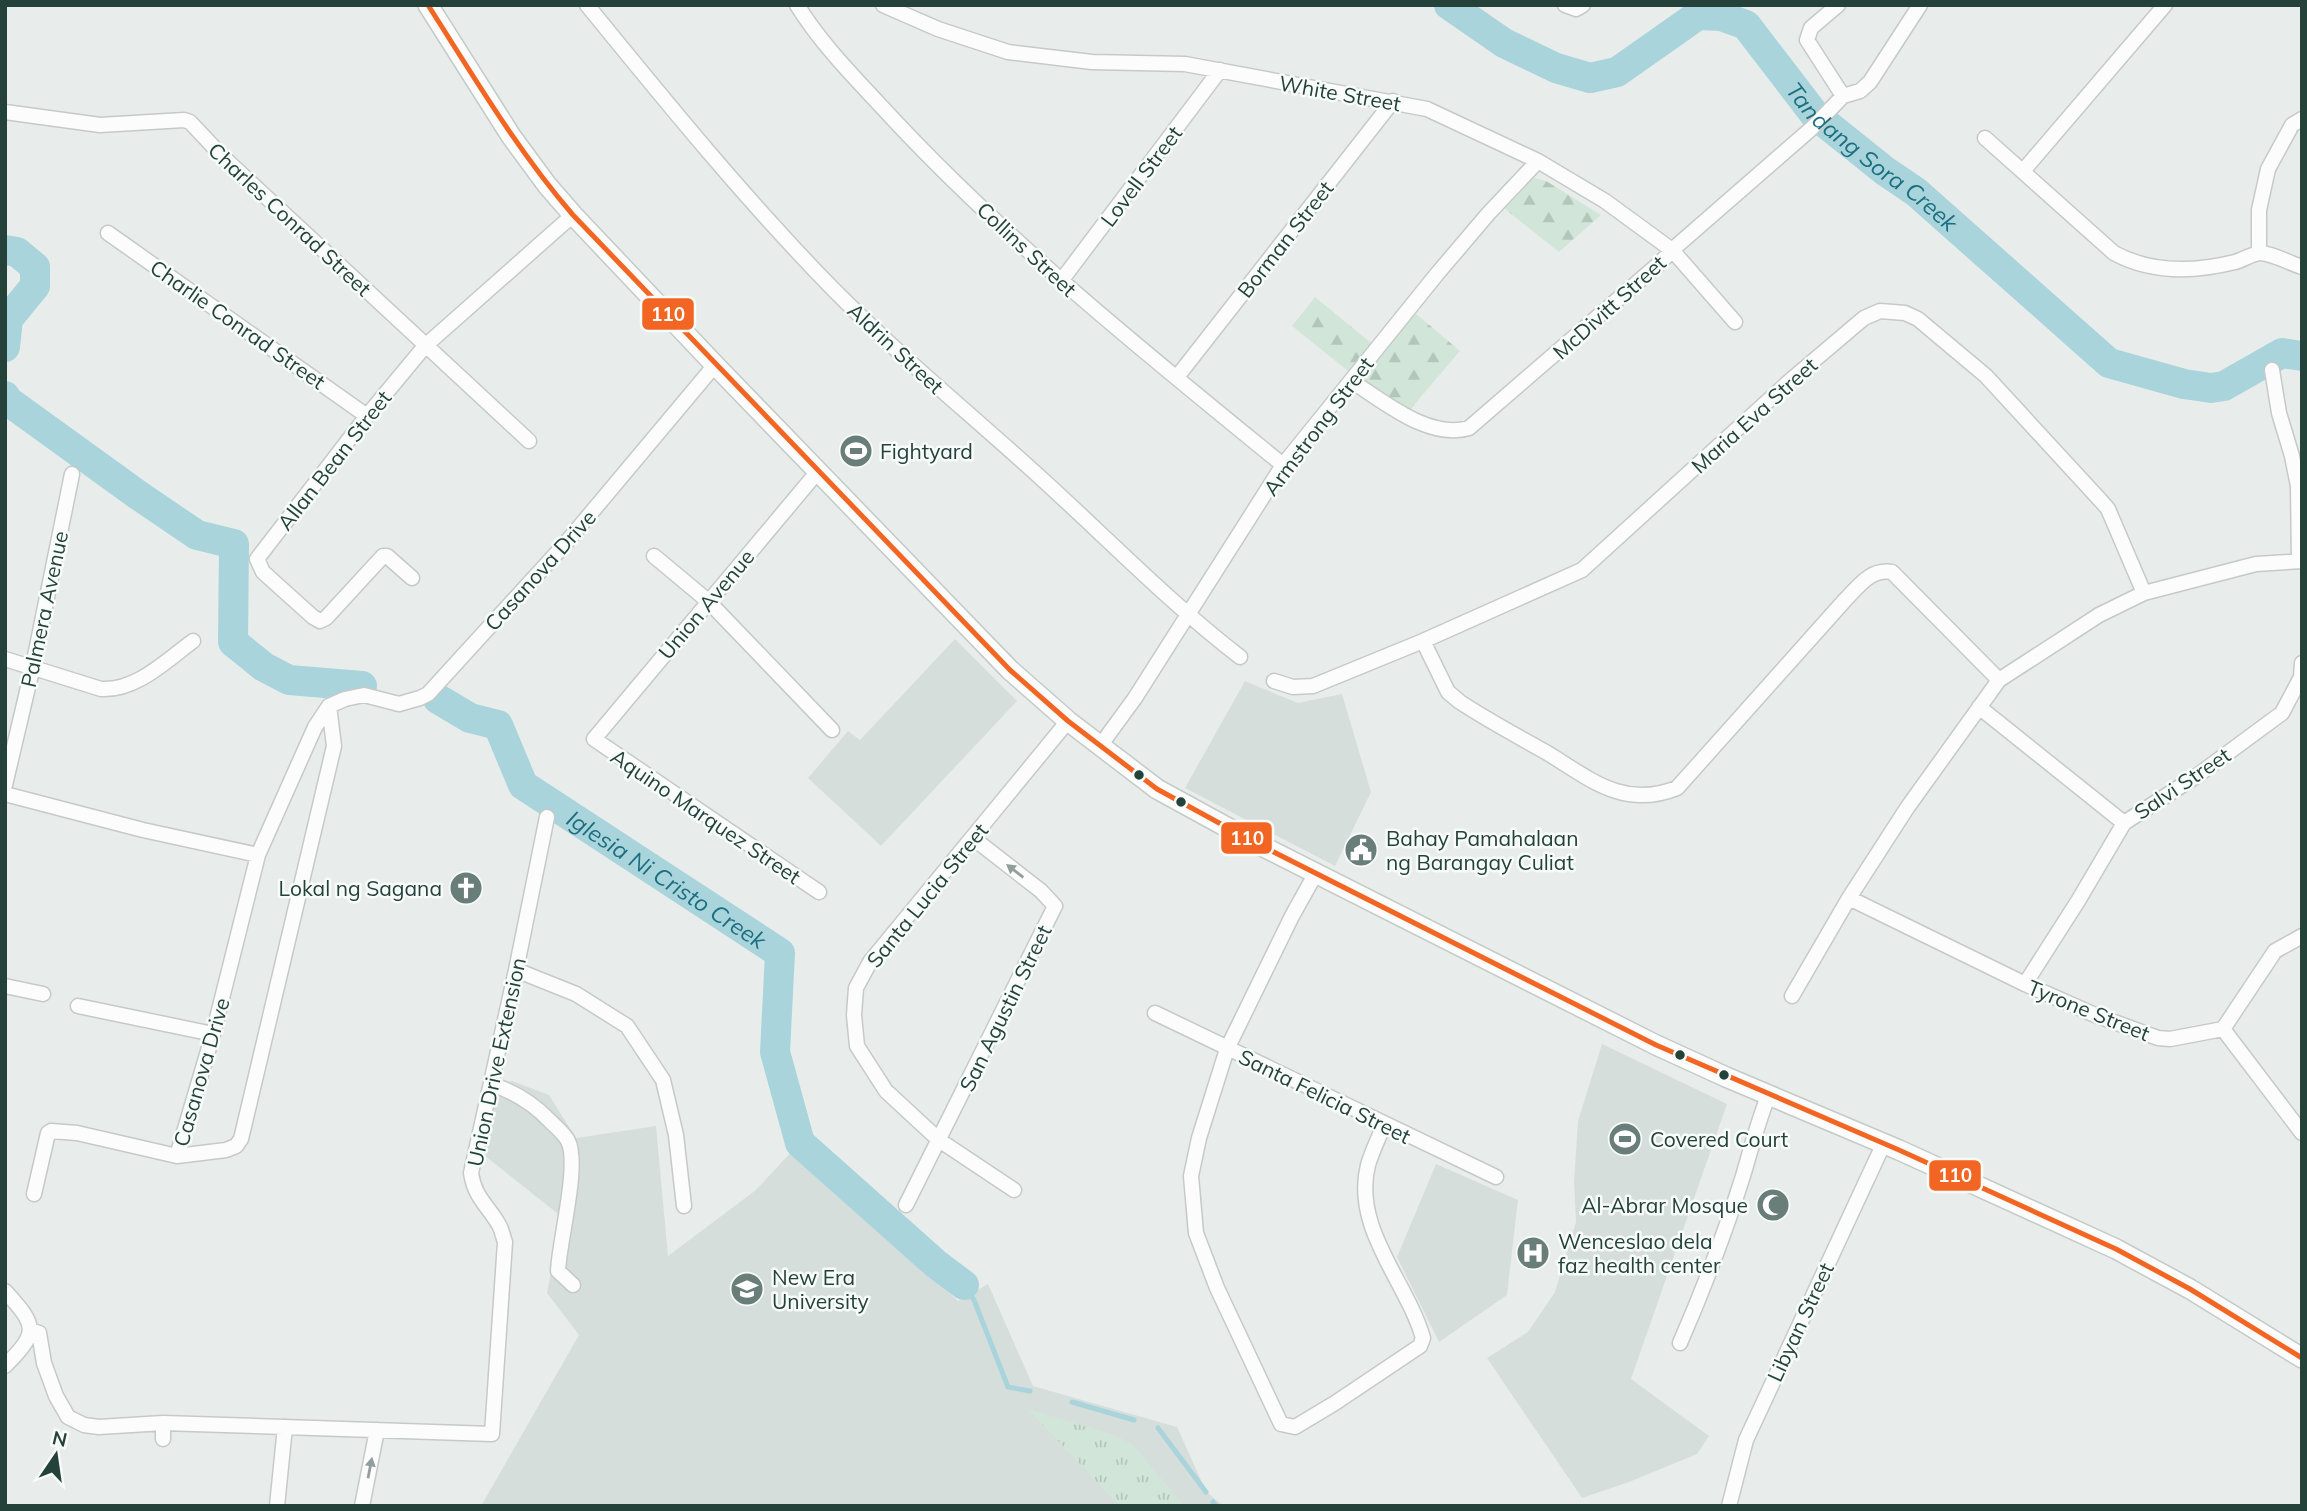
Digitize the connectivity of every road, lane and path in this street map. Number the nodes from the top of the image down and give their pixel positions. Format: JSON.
{"nodes":[{"id":1,"x":428,"y":5,"type":"edge"},
{"id":2,"x":587,"y":5,"type":"edge"},
{"id":3,"x":797,"y":5,"type":"edge"},
{"id":4,"x":883,"y":5,"type":"edge"},
{"id":5,"x":1565,"y":5,"type":"edge"},
{"id":6,"x":1583,"y":5,"type":"edge"},
{"id":7,"x":1838,"y":5,"type":"edge"},
{"id":8,"x":1920,"y":5,"type":"edge"},
{"id":9,"x":2165,"y":5,"type":"edge"},
{"id":10,"x":1220,"y":70,"type":"junction"},
{"id":11,"x":1843,"y":96,"type":"junction"},
{"id":12,"x":1392,"y":101,"type":"junction"},
{"id":13,"x":5,"y":112,"type":"edge"},
{"id":14,"x":2302,"y":119,"type":"edge"},
{"id":15,"x":1985,"y":138,"type":"dead end"},
{"id":16,"x":1538,"y":161,"type":"junction"},
{"id":17,"x":2023,"y":171,"type":"junction"},
{"id":18,"x":573,"y":215,"type":"junction"},
{"id":19,"x":108,"y":233,"type":"dead end"},
{"id":20,"x":1672,"y":250,"type":"junction"},
{"id":21,"x":2259,"y":253,"type":"junction"},
{"id":22,"x":2302,"y":267,"type":"edge"},
{"id":23,"x":1061,"y":281,"type":"junction"},
{"id":24,"x":1735,"y":322,"type":"dead end"},
{"id":25,"x":425,"y":346,"type":"junction"},
{"id":26,"x":715,"y":365,"type":"junction"},
{"id":27,"x":2272,"y":370,"type":"dead end"},
{"id":28,"x":1177,"y":377,"type":"junction"},
{"id":29,"x":1351,"y":381,"type":"junction"},
{"id":30,"x":367,"y":416,"type":"junction"},
{"id":31,"x":529,"y":441,"type":"dead end"},
{"id":32,"x":1283,"y":465,"type":"junction"},
{"id":33,"x":819,"y":470,"type":"junction"},
{"id":34,"x":72,"y":474,"type":"dead end"},
{"id":35,"x":654,"y":556,"type":"dead end"},
{"id":36,"x":2300,"y":560,"type":"edge"},
{"id":37,"x":412,"y":578,"type":"dead end"},
{"id":38,"x":2144,"y":593,"type":"junction"},
{"id":39,"x":708,"y":601,"type":"junction"},
{"id":40,"x":1187,"y":615,"type":"junction"},
{"id":41,"x":193,"y":641,"type":"dead end"},
{"id":42,"x":1423,"y":641,"type":"junction"},
{"id":43,"x":1240,"y":657,"type":"dead end"},
{"id":44,"x":5,"y":659,"type":"edge"},
{"id":45,"x":2302,"y":663,"type":"edge"},
{"id":46,"x":33,"y":666,"type":"junction"},
{"id":47,"x":1999,"y":680,"type":"junction"},
{"id":48,"x":1274,"y":681,"type":"dead end"},
{"id":49,"x":329,"y":706,"type":"junction"},
{"id":50,"x":1979,"y":707,"type":"junction"},
{"id":51,"x":1068,"y":721,"type":"junction"},
{"id":52,"x":832,"y":730,"type":"dead end"},
{"id":53,"x":594,"y":739,"type":"joint"},
{"id":54,"x":1100,"y":746,"type":"junction"},
{"id":55,"x":5,"y":785,"type":"edge"},
{"id":56,"x":5,"y":794,"type":"edge"},
{"id":57,"x":547,"y":817,"type":"dead end"},
{"id":58,"x":2124,"y":823,"type":"junction"},
{"id":59,"x":973,"y":838,"type":"junction"},
{"id":60,"x":258,"y":855,"type":"junction"},
{"id":61,"x":1316,"y":873,"type":"junction"},
{"id":62,"x":818,"y":892,"type":"dead end"},
{"id":63,"x":1849,"y":898,"type":"junction"},
{"id":64,"x":2302,"y":936,"type":"edge"},
{"id":65,"x":516,"y":970,"type":"junction"},
{"id":66,"x":2025,"y":984,"type":"junction"},
{"id":67,"x":5,"y":986,"type":"edge"},
{"id":68,"x":43,"y":994,"type":"dead end"},
{"id":69,"x":1792,"y":996,"type":"dead end"},
{"id":70,"x":78,"y":1006,"type":"dead end"},
{"id":71,"x":1155,"y":1013,"type":"dead end"},
{"id":72,"x":2223,"y":1029,"type":"junction"},
{"id":73,"x":214,"y":1034,"type":"junction"},
{"id":74,"x":1227,"y":1049,"type":"junction"},
{"id":75,"x":491,"y":1084,"type":"junction"},
{"id":76,"x":1769,"y":1094,"type":"junction"},
{"id":77,"x":1384,"y":1124,"type":"junction"},
{"id":78,"x":2302,"y":1133,"type":"edge"},
{"id":79,"x":939,"y":1140,"type":"junction"},
{"id":80,"x":1884,"y":1143,"type":"junction"},
{"id":81,"x":177,"y":1156,"type":"junction"},
{"id":82,"x":1496,"y":1177,"type":"dead end"},
{"id":83,"x":1014,"y":1190,"type":"dead end"},
{"id":84,"x":34,"y":1194,"type":"dead end"},
{"id":85,"x":906,"y":1205,"type":"dead end"},
{"id":86,"x":684,"y":1206,"type":"dead end"},
{"id":87,"x":573,"y":1285,"type":"dead end"},
{"id":88,"x":5,"y":1292,"type":"edge"},
{"id":89,"x":30,"y":1330,"type":"junction"},
{"id":90,"x":1680,"y":1343,"type":"dead end"},
{"id":91,"x":2302,"y":1358,"type":"edge"},
{"id":92,"x":5,"y":1366,"type":"edge"},
{"id":93,"x":163,"y":1423,"type":"junction"},
{"id":94,"x":285,"y":1427,"type":"junction"},
{"id":95,"x":377,"y":1430,"type":"junction"},
{"id":96,"x":163,"y":1439,"type":"dead end"},
{"id":97,"x":277,"y":1506,"type":"edge"},
{"id":98,"x":362,"y":1506,"type":"edge"},
{"id":99,"x":1729,"y":1506,"type":"edge"}],
"edges":[{"from":1,"to":18,"type":"main road"},
{"from":2,"to":40,"type":"street","name":"Aldrin Street"},
{"from":3,"to":23,"type":"street","name":"Collins Street"},
{"from":4,"to":10,"type":"street","name":"White Street"},
{"from":5,"to":6,"type":"street"},
{"from":7,"to":11,"type":"street"},
{"from":8,"to":11,"type":"street","name":"McDivitt Street"},
{"from":9,"to":17,"type":"street"},
{"from":10,"to":12,"type":"street","name":"White Street"},
{"from":10,"to":23,"type":"street","name":"Lovell Street"},
{"from":11,"to":20,"type":"street","name":"McDivitt Street"},
{"from":12,"to":16,"type":"street","name":"White Street"},
{"from":12,"to":28,"type":"street","name":"Borman Street"},
{"from":13,"to":25,"type":"street","name":"Charles Conrad Street"},
{"from":14,"to":21,"type":"street"},
{"from":15,"to":17,"type":"street"},
{"from":16,"to":20,"type":"street","name":"White Street"},
{"from":16,"to":29,"type":"street","name":"Armstrong Street"},
{"from":17,"to":21,"type":"street"},
{"from":18,"to":25,"type":"street","name":"Allan Bean Street"},
{"from":18,"to":26,"type":"main road"},
{"from":19,"to":30,"type":"street","name":"Charlie Conrad Street"},
{"from":20,"to":24,"type":"street","name":"White Street"},
{"from":20,"to":29,"type":"street","name":"McDivitt Street"},
{"from":21,"to":22,"type":"street"},
{"from":23,"to":28,"type":"street","name":"Collins Street"},
{"from":25,"to":30,"type":"street","name":"Allan Bean Street"},
{"from":25,"to":31,"type":"street","name":"Charles Conrad Street"},
{"from":26,"to":33,"type":"main road"},
{"from":26,"to":49,"type":"street","name":"Casanova Drive"},
{"from":27,"to":36,"type":"street"},
{"from":28,"to":32,"type":"street","name":"Collins Street"},
{"from":29,"to":32,"type":"street","name":"Armstrong Street"},
{"from":30,"to":37,"type":"street","name":"Allan Bean Street"},
{"from":32,"to":40,"type":"street","name":"Armstrong Street"},
{"from":33,"to":39,"type":"street","name":"Union Avenue"},
{"from":33,"to":51,"type":"main road"},
{"from":34,"to":46,"type":"street","name":"Palmera Avenue"},
{"from":35,"to":39,"type":"street"},
{"from":36,"to":38,"type":"street"},
{"from":38,"to":42,"type":"street","name":"Maria Eva Street"},
{"from":38,"to":47,"type":"street"},
{"from":39,"to":52,"type":"street"},
{"from":39,"to":53,"type":"street","name":"Union Avenue"},
{"from":40,"to":43,"type":"street","name":"Aldrin Street"},
{"from":40,"to":54,"type":"street","name":"Armstrong Street"},
{"from":41,"to":46,"type":"street"},
{"from":42,"to":47,"type":"street"},
{"from":42,"to":48,"type":"street","name":"Maria Eva Street"},
{"from":44,"to":46,"type":"street"},
{"from":45,"to":58,"type":"street","name":"Salvi Street"},
{"from":46,"to":55,"type":"street","name":"Palmera Avenue"},
{"from":47,"to":50,"type":"street"},
{"from":49,"to":60,"type":"street","name":"Casanova Drive"},
{"from":49,"to":81,"type":"street","name":"Casanova Drive"},
{"from":50,"to":58,"type":"street"},
{"from":50,"to":63,"type":"street"},
{"from":51,"to":54,"type":"main road"},
{"from":51,"to":59,"type":"street","name":"Santa Lucia Street"},
{"from":53,"to":62,"type":"street","name":"Aquino Marquez Street"},
{"from":54,"to":61,"type":"main road"},
{"from":56,"to":60,"type":"street"},
{"from":57,"to":65,"type":"street","name":"Union Drive Extension"},
{"from":58,"to":66,"type":"street","name":"Salvi Street"},
{"from":79,"to":59,"type":"street","name":"San Agustin Street","one_way":true},
{"from":59,"to":79,"type":"street","name":"Santa Lucia Street"},
{"from":60,"to":73,"type":"street","name":"Casanova Drive"},
{"from":61,"to":74,"type":"street"},
{"from":61,"to":76,"type":"main road"},
{"from":63,"to":66,"type":"street","name":"Tyrone Street"},
{"from":63,"to":69,"type":"street"},
{"from":64,"to":72,"type":"street"},
{"from":65,"to":75,"type":"street","name":"Union Drive Extension"},
{"from":65,"to":86,"type":"street"},
{"from":66,"to":72,"type":"street","name":"Tyrone Street"},
{"from":67,"to":68,"type":"street"},
{"from":70,"to":73,"type":"street"},
{"from":71,"to":74,"type":"street","name":"Santa Felicia Street"},
{"from":72,"to":78,"type":"street"},
{"from":73,"to":81,"type":"street","name":"Casanova Drive"},
{"from":74,"to":77,"type":"street","name":"Santa Felicia Street"},
{"from":74,"to":77,"type":"street"},
{"from":75,"to":87,"type":"street"},
{"from":75,"to":95,"type":"street","name":"Union Drive Extension"},
{"from":76,"to":80,"type":"main road"},
{"from":76,"to":90,"type":"street"},
{"from":77,"to":82,"type":"street","name":"Santa Felicia Street"},
{"from":79,"to":83,"type":"street","name":"Santa Lucia Street"},
{"from":79,"to":85,"type":"street","name":"San Agustin Street"},
{"from":80,"to":91,"type":"main road"},
{"from":80,"to":99,"type":"street","name":"Libyan Street"},
{"from":81,"to":84,"type":"street"},
{"from":88,"to":89,"type":"street"},
{"from":89,"to":92,"type":"street"},
{"from":89,"to":93,"type":"street","name":"Union Drive Extension"},
{"from":93,"to":94,"type":"street","name":"Union Drive Extension"},
{"from":93,"to":96,"type":"street"},
{"from":94,"to":95,"type":"street","name":"Union Drive Extension"},
{"from":94,"to":97,"type":"street"},
{"from":98,"to":95,"type":"street","one_way":true}]}
